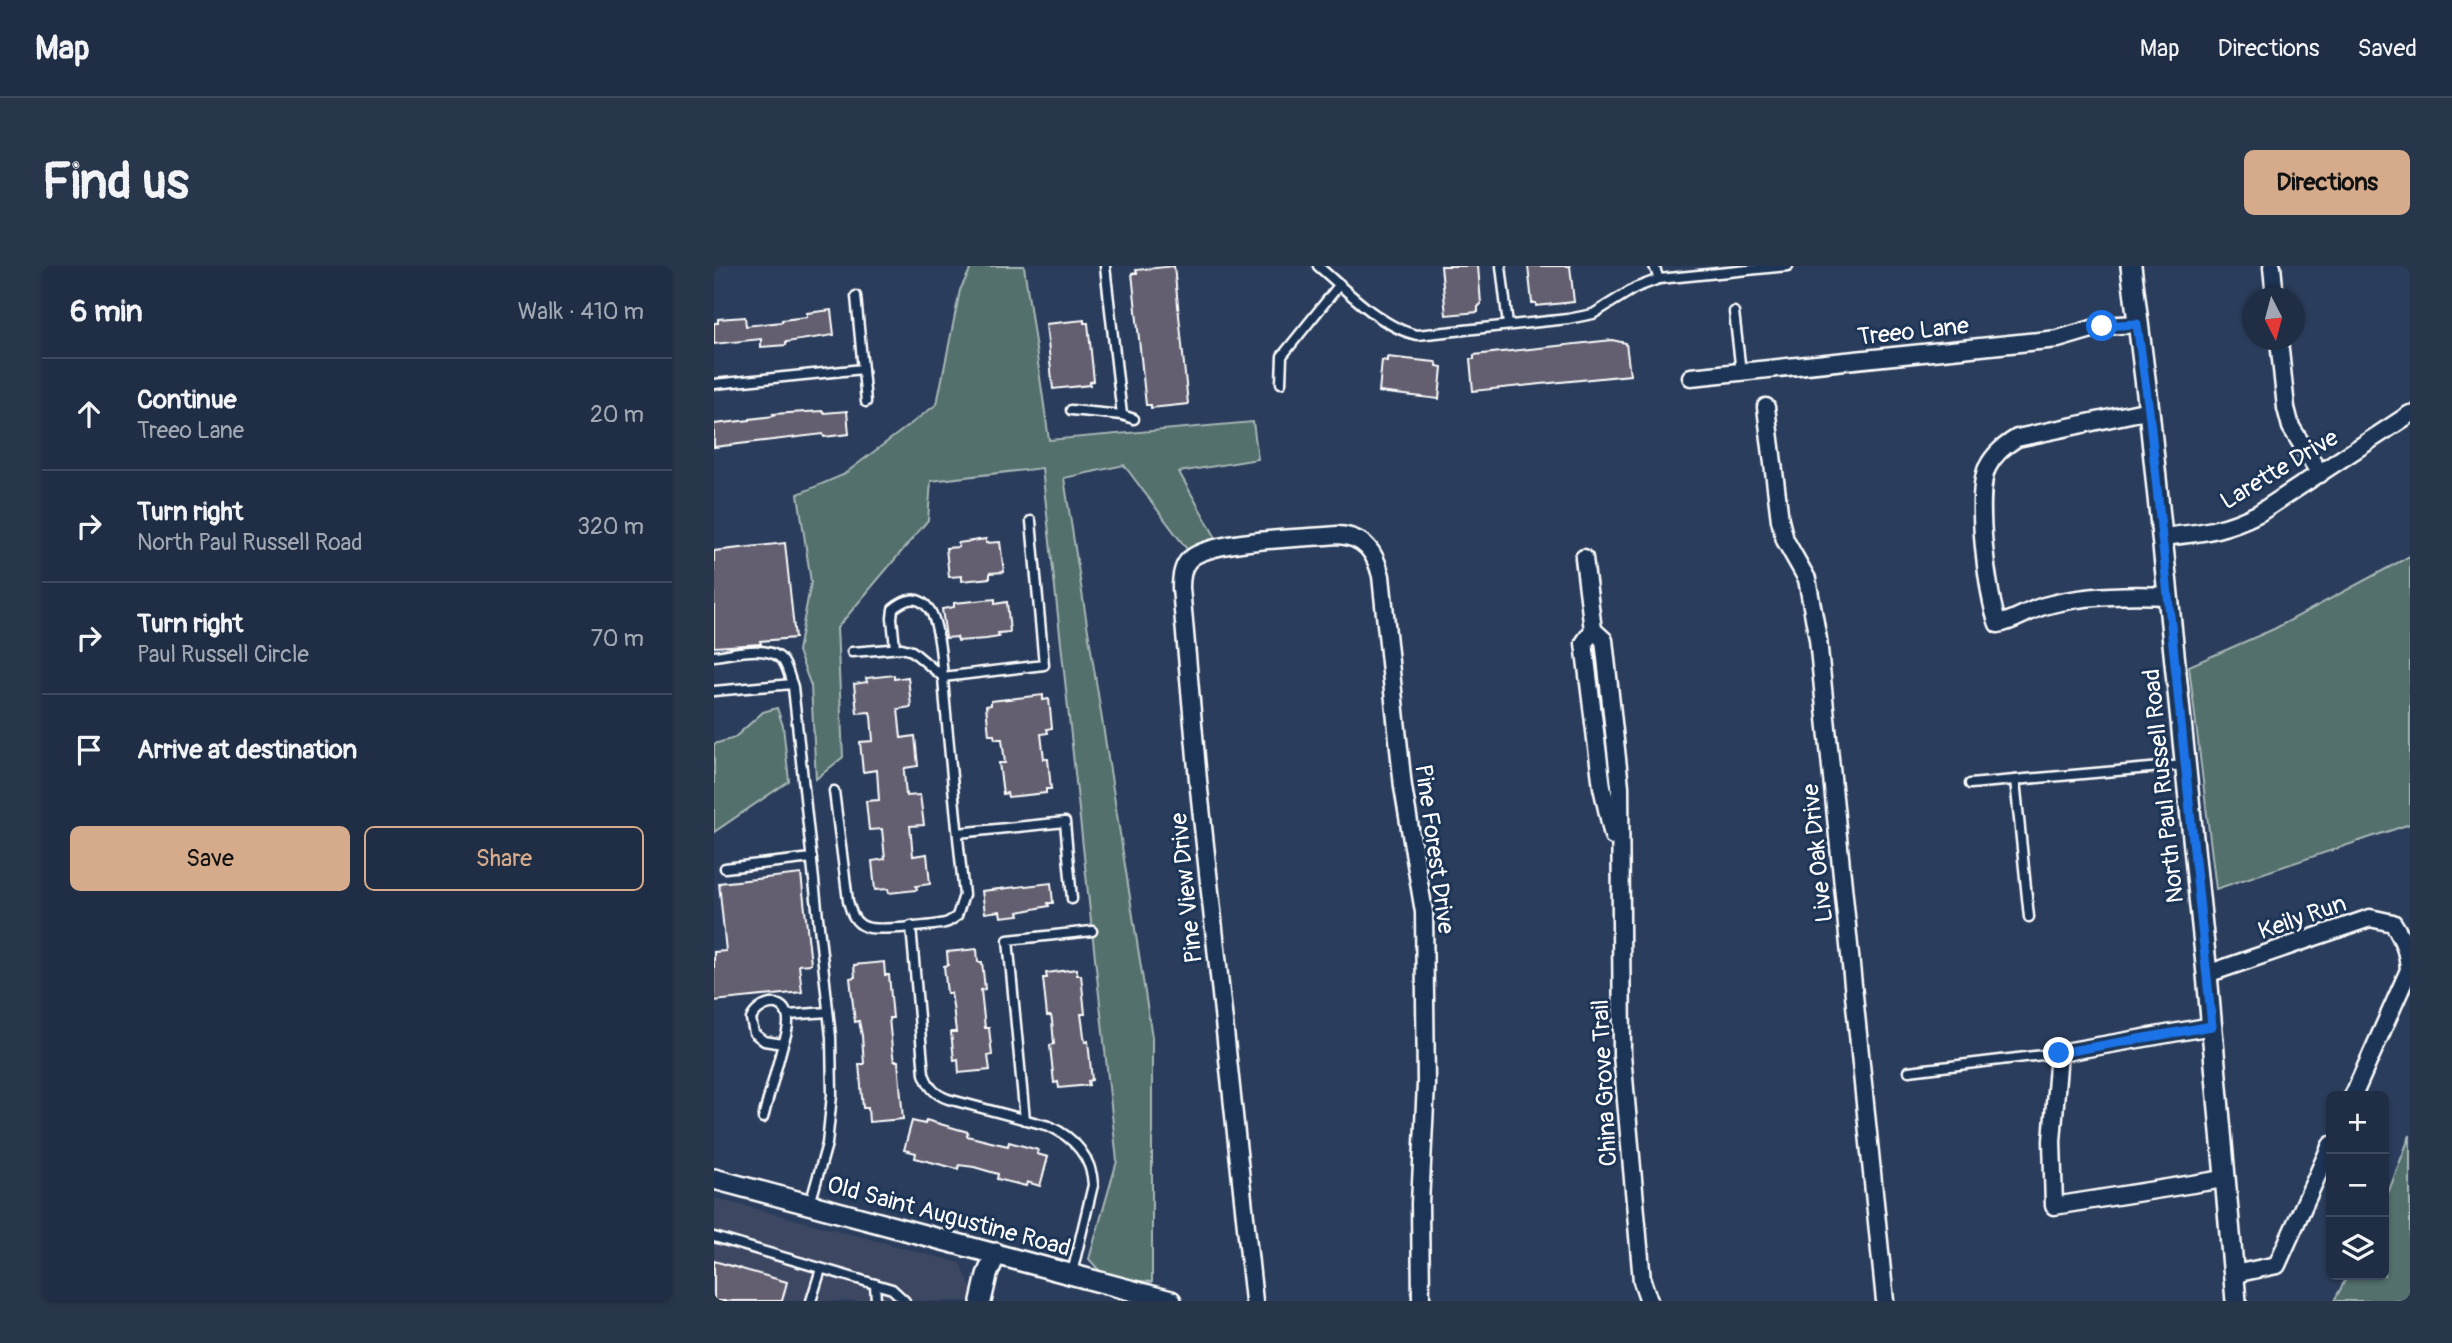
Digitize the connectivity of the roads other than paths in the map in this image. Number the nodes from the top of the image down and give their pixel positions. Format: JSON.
{"nodes":[{"id":1,"x":1105,"y":266,"type":"edge"},
{"id":2,"x":1318,"y":266,"type":"edge"},
{"id":3,"x":1501,"y":266,"type":"edge"},
{"id":4,"x":1654,"y":266,"type":"edge"},
{"id":5,"x":1788,"y":266,"type":"edge"},
{"id":6,"x":2131,"y":266,"type":"edge"},
{"id":7,"x":2272,"y":266,"type":"edge"},
{"id":8,"x":1659,"y":279,"type":"junction"},
{"id":9,"x":1340,"y":284,"type":"junction"},
{"id":10,"x":2274,"y":287,"type":"edge"},
{"id":11,"x":856,"y":296,"type":"dead end"},
{"id":12,"x":1734,"y":312,"type":"dead end"},
{"id":13,"x":2137,"y":324,"type":"junction"},
{"id":14,"x":1508,"y":326,"type":"junction"},
{"id":15,"x":2280,"y":350,"type":"edge"},
{"id":16,"x":863,"y":369,"type":"junction"},
{"id":17,"x":1741,"y":372,"type":"junction"},
{"id":18,"x":1691,"y":377,"type":"dead end"},
{"id":19,"x":1281,"y":383,"type":"dead end"},
{"id":20,"x":714,"y":384,"type":"edge"},
{"id":21,"x":866,"y":402,"type":"dead end"},
{"id":22,"x":1766,"y":407,"type":"dead end"},
{"id":23,"x":1071,"y":410,"type":"dead end"},
{"id":24,"x":2149,"y":410,"type":"junction"},
{"id":25,"x":2410,"y":414,"type":"edge"},
{"id":26,"x":1122,"y":415,"type":"junction"},
{"id":27,"x":1134,"y":419,"type":"dead end"},
{"id":28,"x":2320,"y":474,"type":"junction"},
{"id":29,"x":1031,"y":521,"type":"dead end"},
{"id":30,"x":2162,"y":537,"type":"junction"},
{"id":31,"x":1273,"y":541,"type":"joint"},
{"id":32,"x":1584,"y":558,"type":"dead end"},
{"id":33,"x":2168,"y":596,"type":"junction"},
{"id":34,"x":895,"y":649,"type":"junction"},
{"id":35,"x":852,"y":652,"type":"dead end"},
{"id":36,"x":714,"y":656,"type":"edge"},
{"id":37,"x":943,"y":677,"type":"junction"},
{"id":38,"x":792,"y":684,"type":"junction"},
{"id":39,"x":714,"y":691,"type":"edge"},
{"id":40,"x":2185,"y":765,"type":"junction"},
{"id":41,"x":2015,"y":780,"type":"junction"},
{"id":42,"x":1970,"y":784,"type":"dead end"},
{"id":43,"x":834,"y":791,"type":"dead end"},
{"id":44,"x":958,"y":833,"type":"junction"},
{"id":45,"x":812,"y":858,"type":"junction"},
{"id":46,"x":725,"y":868,"type":"dead end"},
{"id":47,"x":1072,"y":899,"type":"dead end"},
{"id":48,"x":2029,"y":917,"type":"dead end"},
{"id":49,"x":911,"y":926,"type":"junction"},
{"id":50,"x":1092,"y":931,"type":"dead end"},
{"id":51,"x":2207,"y":974,"type":"junction"},
{"id":52,"x":828,"y":1012,"type":"junction"},
{"id":53,"x":788,"y":1015,"type":"junction"},
{"id":54,"x":2212,"y":1026,"type":"junction"},
{"id":55,"x":783,"y":1044,"type":"junction"},
{"id":56,"x":2059,"y":1053,"type":"junction"},
{"id":57,"x":1909,"y":1070,"type":"dead end"},
{"id":58,"x":2355,"y":1091,"type":"edge"},
{"id":59,"x":762,"y":1118,"type":"dead end"},
{"id":60,"x":1025,"y":1120,"type":"junction"},
{"id":61,"x":2327,"y":1154,"type":"edge"},
{"id":62,"x":714,"y":1179,"type":"edge"},
{"id":63,"x":2224,"y":1179,"type":"junction"},
{"id":64,"x":810,"y":1204,"type":"junction"},
{"id":65,"x":714,"y":1237,"type":"edge"},
{"id":66,"x":996,"y":1253,"type":"junction"},
{"id":67,"x":821,"y":1269,"type":"junction"},
{"id":68,"x":1071,"y":1274,"type":"junction"},
{"id":69,"x":2234,"y":1274,"type":"junction"},
{"id":70,"x":875,"y":1284,"type":"junction"},
{"id":71,"x":811,"y":1301,"type":"edge"},
{"id":72,"x":876,"y":1301,"type":"edge"},
{"id":73,"x":905,"y":1301,"type":"edge"},
{"id":74,"x":981,"y":1301,"type":"edge"},
{"id":75,"x":1171,"y":1301,"type":"edge"},
{"id":76,"x":1254,"y":1301,"type":"edge"},
{"id":77,"x":1421,"y":1301,"type":"edge"},
{"id":78,"x":1649,"y":1301,"type":"edge"},
{"id":79,"x":1885,"y":1301,"type":"edge"},
{"id":80,"x":2236,"y":1301,"type":"edge"}],
"edges":[{"from":1,"to":26,"type":"lane"},
{"from":2,"to":9,"type":"lane"},
{"from":3,"to":14,"type":"lane"},
{"from":4,"to":8,"type":"lane"},
{"from":5,"to":8,"type":"lane"},
{"from":6,"to":13,"type":"street","name":"North Paul Russell Road"},
{"from":7,"to":10,"type":"street"},
{"from":8,"to":14,"type":"lane"},
{"from":9,"to":14,"type":"lane"},
{"from":9,"to":19,"type":"lane"},
{"from":11,"to":16,"type":"lane"},
{"from":12,"to":17,"type":"lane"},
{"from":13,"to":17,"type":"street","name":"Treeo Lane"},
{"from":13,"to":24,"type":"street","name":"North Paul Russell Road"},
{"from":15,"to":28,"type":"street"},
{"from":16,"to":20,"type":"lane"},
{"from":16,"to":21,"type":"lane"},
{"from":17,"to":18,"type":"street","name":"Treeo Lane"},
{"from":22,"to":79,"type":"street","name":"Live Oak Drive"},
{"from":23,"to":26,"type":"lane"},
{"from":24,"to":30,"type":"street","name":"North Paul Russell Road"},
{"from":24,"to":33,"type":"street"},
{"from":25,"to":28,"type":"street","name":"Larette Drive"},
{"from":26,"to":27,"type":"lane"},
{"from":28,"to":30,"type":"street","name":"Larette Drive"},
{"from":29,"to":37,"type":"lane"},
{"from":30,"to":33,"type":"street","name":"North Paul Russell Road"},
{"from":31,"to":76,"type":"street","name":"Pine View Drive"},
{"from":31,"to":77,"type":"street","name":"Pine Forest Drive"},
{"from":32,"to":78,"type":"street","name":"China Grove Trail"},
{"from":33,"to":40,"type":"street","name":"North Paul Russell Road"},
{"from":34,"to":35,"type":"lane"},
{"from":34,"to":37,"type":"lane"},
{"from":34,"to":37,"type":"lane"},
{"from":36,"to":38,"type":"lane"},
{"from":37,"to":44,"type":"lane"},
{"from":38,"to":39,"type":"lane"},
{"from":38,"to":45,"type":"lane"},
{"from":40,"to":41,"type":"lane"},
{"from":40,"to":51,"type":"street","name":"North Paul Russell Road"},
{"from":41,"to":42,"type":"lane"},
{"from":41,"to":48,"type":"lane"},
{"from":43,"to":49,"type":"lane"},
{"from":44,"to":47,"type":"lane"},
{"from":44,"to":49,"type":"lane"},
{"from":45,"to":46,"type":"lane"},
{"from":45,"to":52,"type":"lane"},
{"from":49,"to":60,"type":"lane"},
{"from":50,"to":60,"type":"lane"},
{"from":51,"to":54,"type":"street","name":"North Paul Russell Road"},
{"from":51,"to":58,"type":"street","name":"Keily Run"},
{"from":52,"to":53,"type":"lane"},
{"from":52,"to":64,"type":"lane"},
{"from":53,"to":55,"type":"lane"},
{"from":53,"to":55,"type":"lane"},
{"from":54,"to":56,"type":"street"},
{"from":54,"to":63,"type":"street","name":"North Paul Russell Road"},
{"from":55,"to":59,"type":"lane"},
{"from":56,"to":57,"type":"lane"},
{"from":56,"to":63,"type":"street"},
{"from":60,"to":68,"type":"lane"},
{"from":61,"to":69,"type":"street"},
{"from":62,"to":64,"type":"street","name":"Old Saint Augustine Road"},
{"from":63,"to":69,"type":"street","name":"North Paul Russell Road"},
{"from":64,"to":66,"type":"street","name":"Old Saint Augustine Road"},
{"from":65,"to":67,"type":"lane"},
{"from":66,"to":68,"type":"street","name":"Old Saint Augustine Road"},
{"from":66,"to":74,"type":"street"},
{"from":67,"to":70,"type":"lane"},
{"from":67,"to":71,"type":"lane"},
{"from":68,"to":75,"type":"street","name":"Old Saint Augustine Road"},
{"from":69,"to":80,"type":"street","name":"North Paul Russell Road"},
{"from":70,"to":72,"type":"lane"},
{"from":70,"to":73,"type":"lane"}]}
